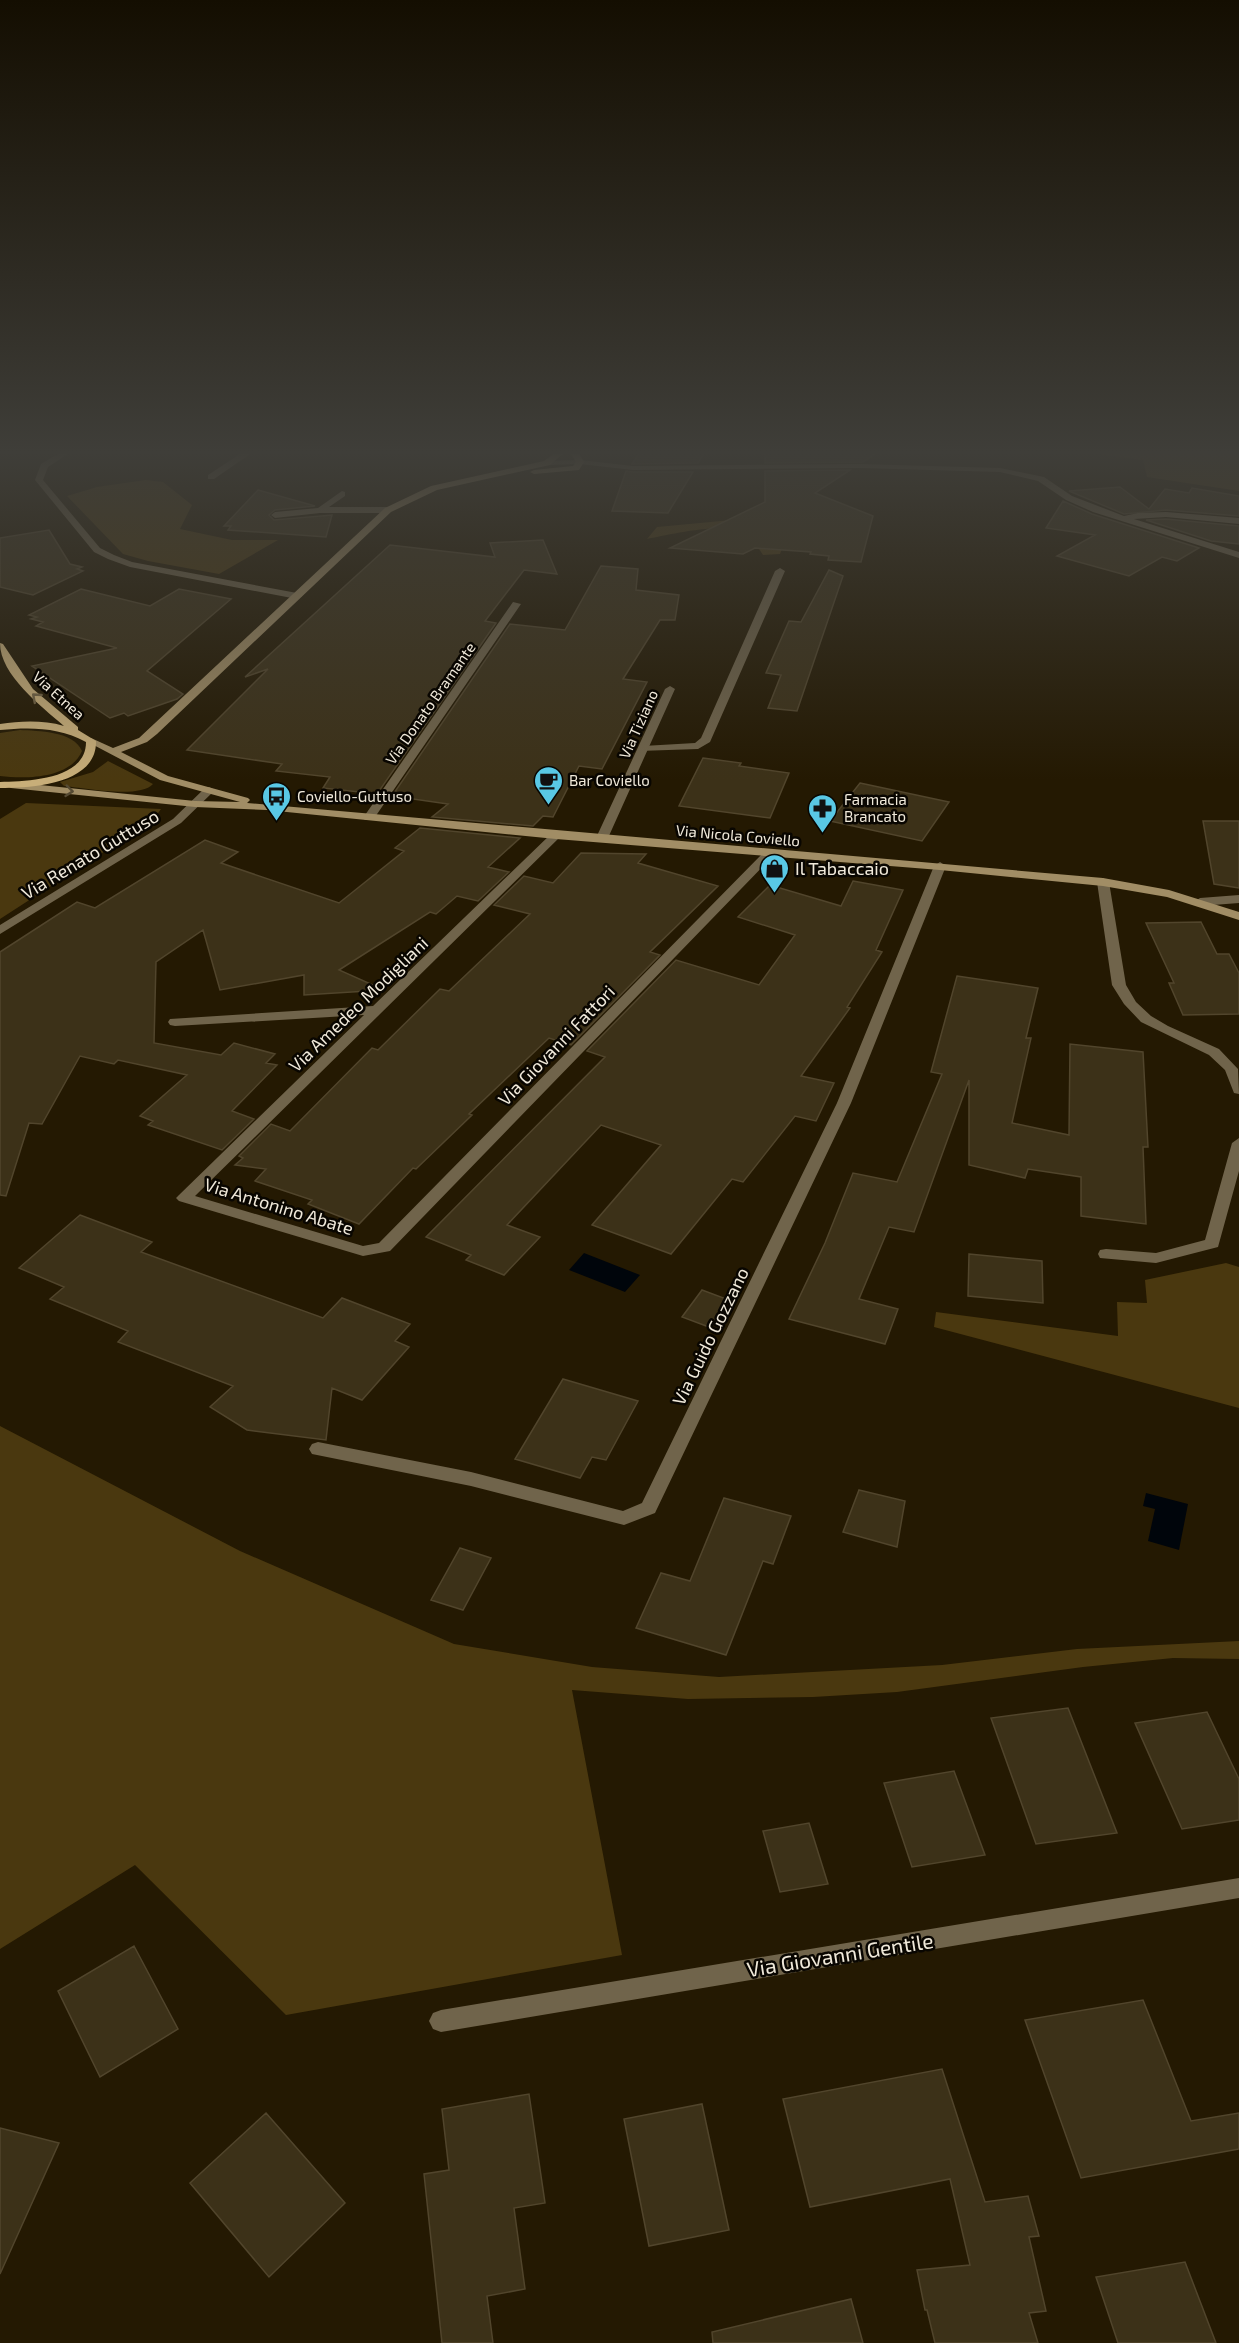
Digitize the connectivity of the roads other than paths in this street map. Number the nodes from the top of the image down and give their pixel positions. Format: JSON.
{"nodes":[{"id":1,"x":124,"y":561,"type":"edge"},
{"id":2,"x":334,"y":561,"type":"edge"},
{"id":3,"x":780,"y":572,"type":"dead end"},
{"id":4,"x":297,"y":596,"type":"junction"},
{"id":5,"x":516,"y":604,"type":"dead end"},
{"id":6,"x":0,"y":646,"type":"edge"},
{"id":7,"x":670,"y":689,"type":"dead end"},
{"id":8,"x":0,"y":727,"type":"edge"},
{"id":9,"x":86,"y":738,"type":"junction"},
{"id":10,"x":643,"y":749,"type":"junction"},
{"id":11,"x":112,"y":753,"type":"junction"},
{"id":12,"x":164,"y":778,"type":"junction"},
{"id":13,"x":5,"y":785,"type":"edge"},
{"id":14,"x":209,"y":790,"type":"junction"},
{"id":15,"x":138,"y":798,"type":"junction"},
{"id":16,"x":195,"y":804,"type":"junction"},
{"id":17,"x":267,"y":807,"type":"junction"},
{"id":18,"x":369,"y":818,"type":"junction"},
{"id":19,"x":556,"y":835,"type":"junction"},
{"id":20,"x":602,"y":838,"type":"junction"},
{"id":21,"x":770,"y":853,"type":"junction"},
{"id":22,"x":940,"y":866,"type":"junction"},
{"id":23,"x":1103,"y":882,"type":"junction"},
{"id":24,"x":1239,"y":899,"type":"edge"},
{"id":25,"x":1200,"y":902,"type":"junction"},
{"id":26,"x":1239,"y":916,"type":"edge"},
{"id":27,"x":0,"y":930,"type":"edge"},
{"id":28,"x":376,"y":1010,"type":"junction"},
{"id":29,"x":175,"y":1022,"type":"dead end"},
{"id":30,"x":1239,"y":1090,"type":"edge"},
{"id":31,"x":1239,"y":1143,"type":"edge"},
{"id":32,"x":184,"y":1198,"type":"joint"},
{"id":33,"x":363,"y":1251,"type":"joint"},
{"id":34,"x":1106,"y":1254,"type":"dead end"},
{"id":35,"x":318,"y":1449,"type":"dead end"},
{"id":36,"x":1239,"y":1888,"type":"edge"},
{"id":37,"x":441,"y":2021,"type":"dead end"}],
"edges":[{"from":1,"to":4,"type":"street"},
{"from":2,"to":4,"type":"main road"},
{"from":3,"to":10,"type":"street"},
{"from":4,"to":11,"type":"main road"},
{"from":5,"to":18,"type":"street","name":"Via Donato Bramante"},
{"from":9,"to":6,"type":"main road","name":"Via Etnea","one_way":true},
{"from":7,"to":10,"type":"street","name":"Via Tiziano"},
{"from":8,"to":9,"type":"main road"},
{"from":9,"to":11,"type":"main road"},
{"from":9,"to":13,"type":"main road"},
{"from":10,"to":20,"type":"street","name":"Via Tiziano"},
{"from":11,"to":12,"type":"main road"},
{"from":12,"to":14,"type":"main road"},
{"from":12,"to":15,"type":"main road"},
{"from":13,"to":15,"type":"main road","one_way":true},
{"from":14,"to":16,"type":"street","name":"Via Renato Guttuso"},
{"from":14,"to":17,"type":"main road"},
{"from":15,"to":16,"type":"main road"},
{"from":16,"to":17,"type":"main road"},
{"from":16,"to":27,"type":"street","name":"Via Renato Guttuso"},
{"from":17,"to":18,"type":"main road","name":"Via Nicola Coviello"},
{"from":18,"to":19,"type":"main road","name":"Via Nicola Coviello"},
{"from":19,"to":20,"type":"main road","name":"Via Nicola Coviello"},
{"from":19,"to":28,"type":"street","name":"Via Amedeo Modigliani"},
{"from":20,"to":21,"type":"main road","name":"Via Nicola Coviello"},
{"from":21,"to":22,"type":"main road","name":"Via Nicola Coviello"},
{"from":21,"to":33,"type":"street","name":"Via Giovanni Fattori"},
{"from":22,"to":23,"type":"main road","name":"Via Nicola Coviello"},
{"from":22,"to":35,"type":"street","name":"Via Guido Gozzano"},
{"from":23,"to":25,"type":"main road","name":"Via Nicola Coviello"},
{"from":23,"to":30,"type":"street"},
{"from":24,"to":25,"type":"street"},
{"from":25,"to":26,"type":"main road","name":"Via Nicola Coviello"},
{"from":28,"to":29,"type":"street"},
{"from":28,"to":32,"type":"street","name":"Via Amedeo Modigliani"},
{"from":31,"to":34,"type":"street"},
{"from":32,"to":33,"type":"street","name":"Via Antonino Abate"},
{"from":36,"to":37,"type":"street","name":"Via Giovanni Gentile"}]}
